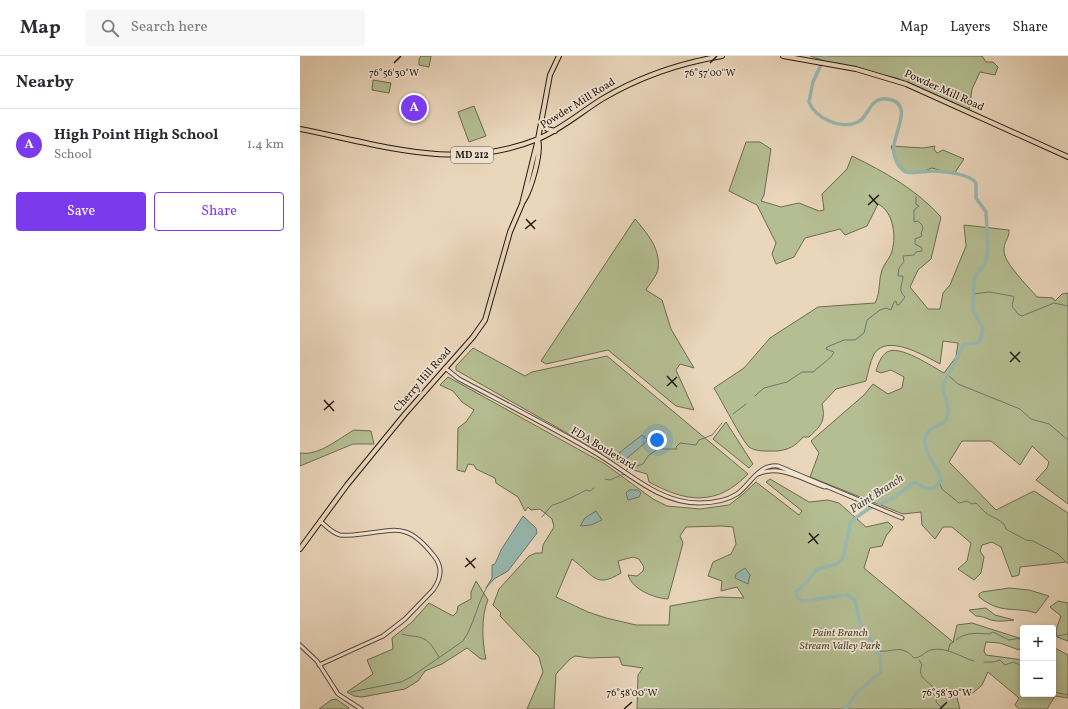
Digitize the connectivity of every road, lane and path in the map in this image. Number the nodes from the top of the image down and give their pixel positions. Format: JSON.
{"nodes":[{"id":1,"x":559,"y":56,"type":"edge"},
{"id":2,"x":722,"y":56,"type":"edge"},
{"id":3,"x":783,"y":56,"type":"edge"},
{"id":4,"x":541,"y":120,"type":"junction"},
{"id":5,"x":300,"y":130,"type":"edge"},
{"id":6,"x":555,"y":131,"type":"junction"},
{"id":7,"x":538,"y":139,"type":"junction"},
{"id":8,"x":521,"y":145,"type":"junction"},
{"id":9,"x":534,"y":153,"type":"junction"},
{"id":10,"x":1068,"y":157,"type":"edge"},
{"id":11,"x":522,"y":204,"type":"junction"},
{"id":12,"x":445,"y":368,"type":"junction"},
{"id":13,"x":900,"y":517,"type":"dead end"},
{"id":14,"x":320,"y":521,"type":"junction"},
{"id":15,"x":300,"y":549,"type":"edge"},
{"id":16,"x":300,"y":646,"type":"edge"},
{"id":17,"x":312,"y":656,"type":"junction"},
{"id":18,"x":320,"y":665,"type":"junction"},
{"id":19,"x":325,"y":674,"type":"junction"},
{"id":20,"x":361,"y":709,"type":"edge"}],
"edges":[{"from":1,"to":4,"type":"main road","name":"Cherry Hill Road"},
{"from":2,"to":6,"type":"main road","name":"Powder Mill Road","number":"MD 212"},
{"from":3,"to":10,"type":"main road","name":"Powder Mill Road"},
{"from":4,"to":6,"type":"main road"},
{"from":4,"to":7,"type":"main road","name":"Cherry Hill Road"},
{"from":5,"to":8,"type":"main road","name":"Powder Mill Road","number":"MD 212"},
{"from":6,"to":7,"type":"main road","name":"Powder Mill Road","number":"MD 212"},
{"from":7,"to":8,"type":"main road","name":"Powder Mill Road","number":"MD 212"},
{"from":7,"to":9,"type":"main road","name":"Cherry Hill Road"},
{"from":7,"to":11,"type":"main road","name":"Cherry Hill Road"},
{"from":8,"to":9,"type":"main road"},
{"from":9,"to":11,"type":"main road","name":"Cherry Hill Road"},
{"from":11,"to":12,"type":"main road","name":"Cherry Hill Road"},
{"from":12,"to":13,"type":"street","name":"FDA Boulevard"},
{"from":12,"to":14,"type":"main road","name":"Cherry Hill Road"},
{"from":14,"to":15,"type":"main road","name":"Cherry Hill Road"},
{"from":14,"to":18,"type":"street"},
{"from":16,"to":17,"type":"street"},
{"from":17,"to":18,"type":"street"},
{"from":17,"to":19,"type":"street"},
{"from":18,"to":19,"type":"street"},
{"from":19,"to":20,"type":"street"}]}
